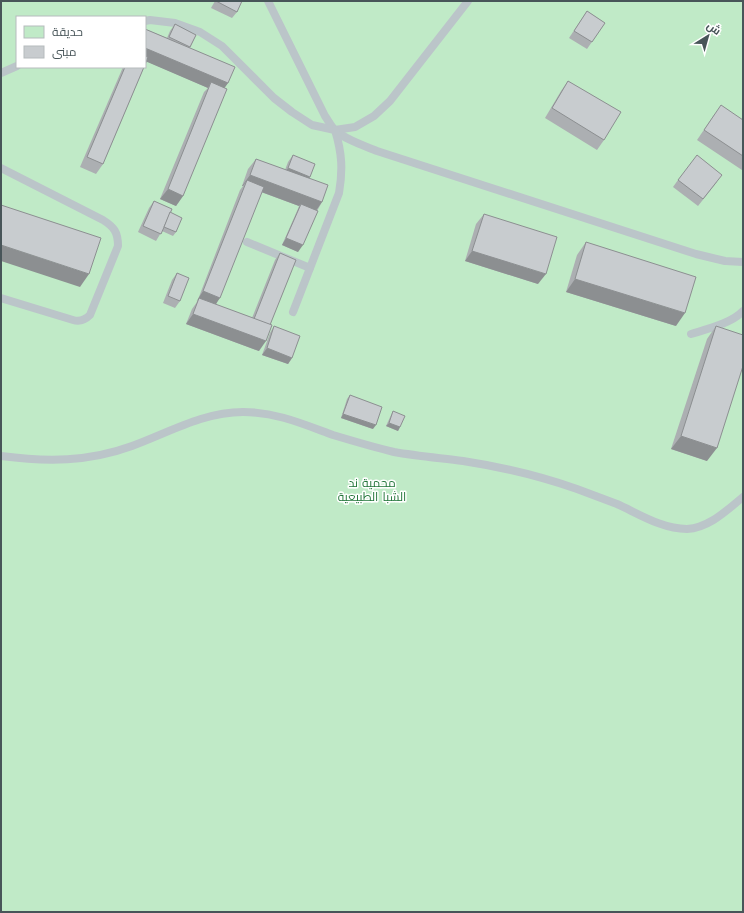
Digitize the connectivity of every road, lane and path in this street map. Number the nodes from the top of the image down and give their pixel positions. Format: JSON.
{"nodes":[{"id":1,"x":268,"y":1,"type":"edge"},
{"id":2,"x":468,"y":1,"type":"edge"},
{"id":3,"x":146,"y":21,"type":"edge"},
{"id":4,"x":16,"y":66,"type":"edge"},
{"id":5,"x":1,"y":73,"type":"edge"},
{"id":6,"x":335,"y":130,"type":"junction"},
{"id":7,"x":1,"y":168,"type":"edge"},
{"id":8,"x":247,"y":242,"type":"edge"},
{"id":9,"x":743,"y":262,"type":"edge"},
{"id":10,"x":310,"y":268,"type":"junction"},
{"id":11,"x":1,"y":298,"type":"edge"},
{"id":12,"x":743,"y":311,"type":"edge"},
{"id":13,"x":293,"y":312,"type":"dead end"},
{"id":14,"x":691,"y":334,"type":"dead end"},
{"id":15,"x":1,"y":456,"type":"edge"},
{"id":16,"x":743,"y":497,"type":"edge"}],
"edges":[{"from":1,"to":6,"type":"lane"},
{"from":2,"to":6,"type":"lane"},
{"from":3,"to":6,"type":"lane"},
{"from":4,"to":5,"type":"lane"},
{"from":6,"to":9,"type":"lane"},
{"from":6,"to":10,"type":"lane"},
{"from":7,"to":11,"type":"lane"},
{"from":8,"to":10,"type":"lane"},
{"from":10,"to":13,"type":"lane"},
{"from":12,"to":14,"type":"lane"},
{"from":15,"to":16,"type":"lane"}]}
